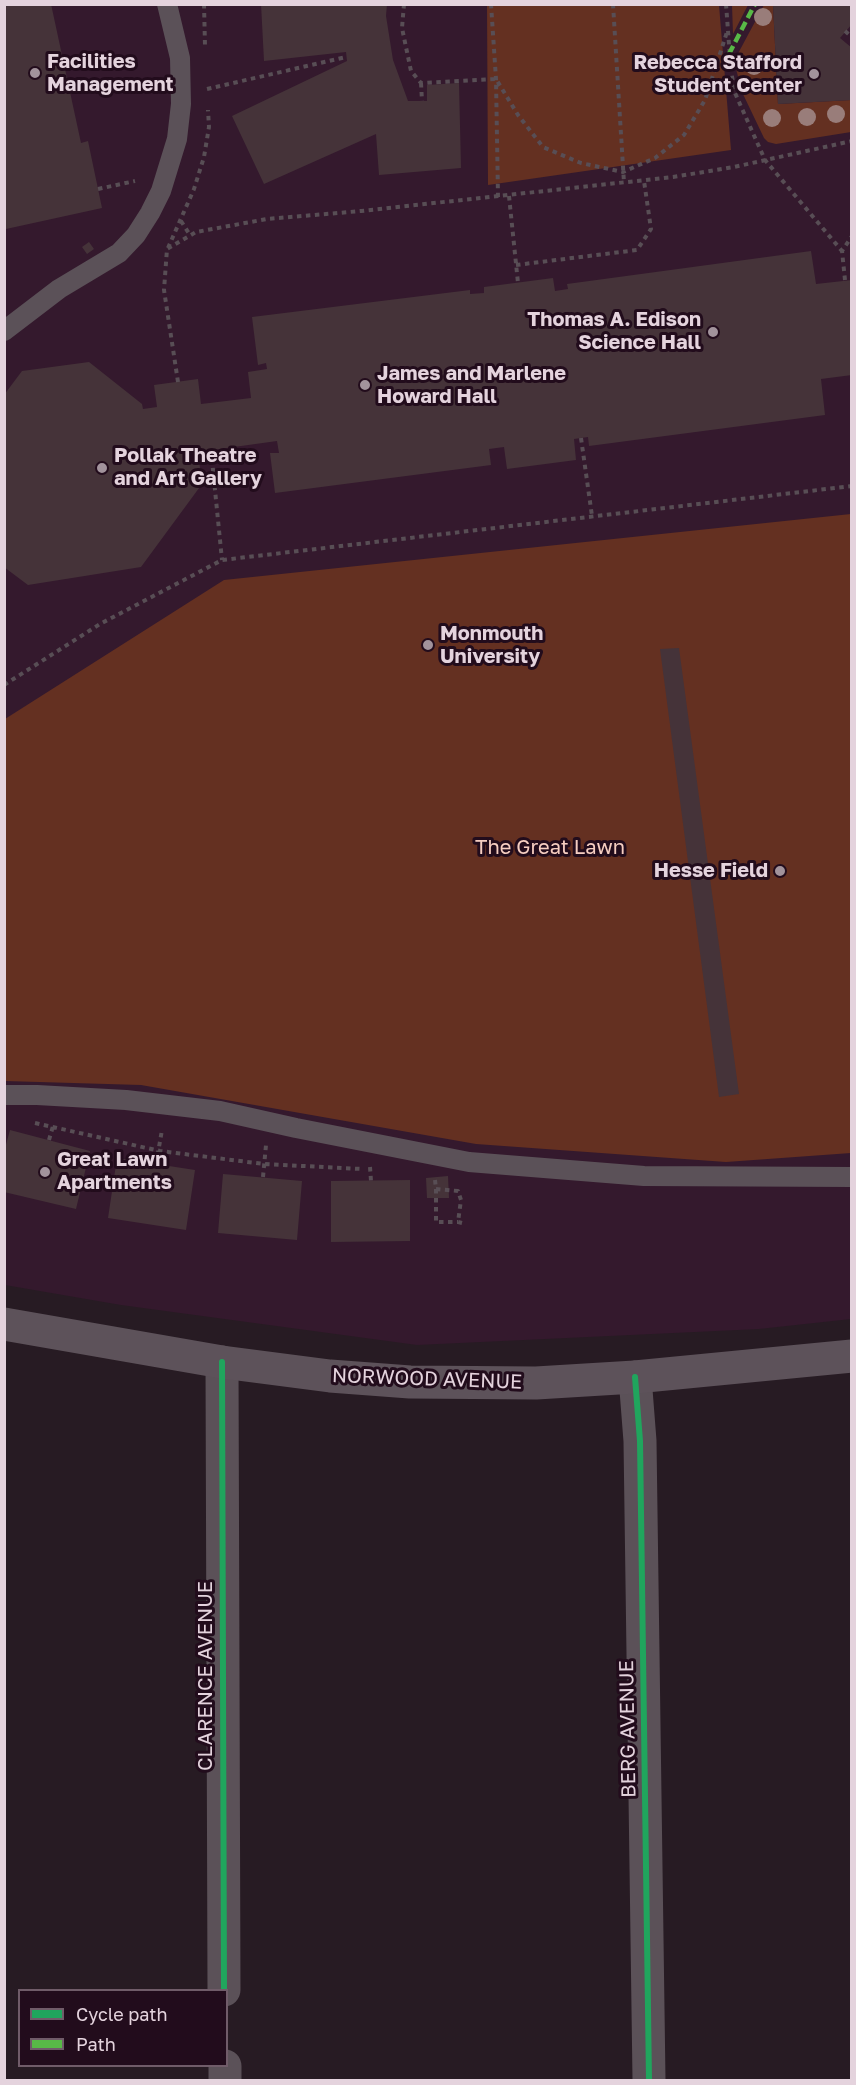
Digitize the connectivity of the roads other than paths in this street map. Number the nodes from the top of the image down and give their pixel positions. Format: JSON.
{"nodes":[{"id":1,"x":167,"y":4,"type":"edge"},
{"id":2,"x":4,"y":331,"type":"edge"},
{"id":3,"x":4,"y":1095,"type":"edge"},
{"id":4,"x":852,"y":1177,"type":"edge"},
{"id":5,"x":4,"y":1324,"type":"edge"},
{"id":6,"x":852,"y":1356,"type":"edge"},
{"id":7,"x":222,"y":1362,"type":"junction"},
{"id":8,"x":635,"y":1377,"type":"junction"},
{"id":9,"x":224,"y":1989,"type":"edge"},
{"id":10,"x":650,"y":2080,"type":"edge"}],
"edges":[{"from":1,"to":2,"type":"lane"},
{"from":3,"to":4,"type":"lane"},
{"from":5,"to":7,"type":"main road","name":"NORWOOD AVENUE"},
{"from":6,"to":8,"type":"main road","name":"NORWOOD AVENUE"},
{"from":7,"to":8,"type":"main road","name":"NORWOOD AVENUE"},
{"from":7,"to":9,"type":"street","name":"CLARENCE AVENUE"},
{"from":8,"to":10,"type":"street","name":"BERG AVENUE"}]}
